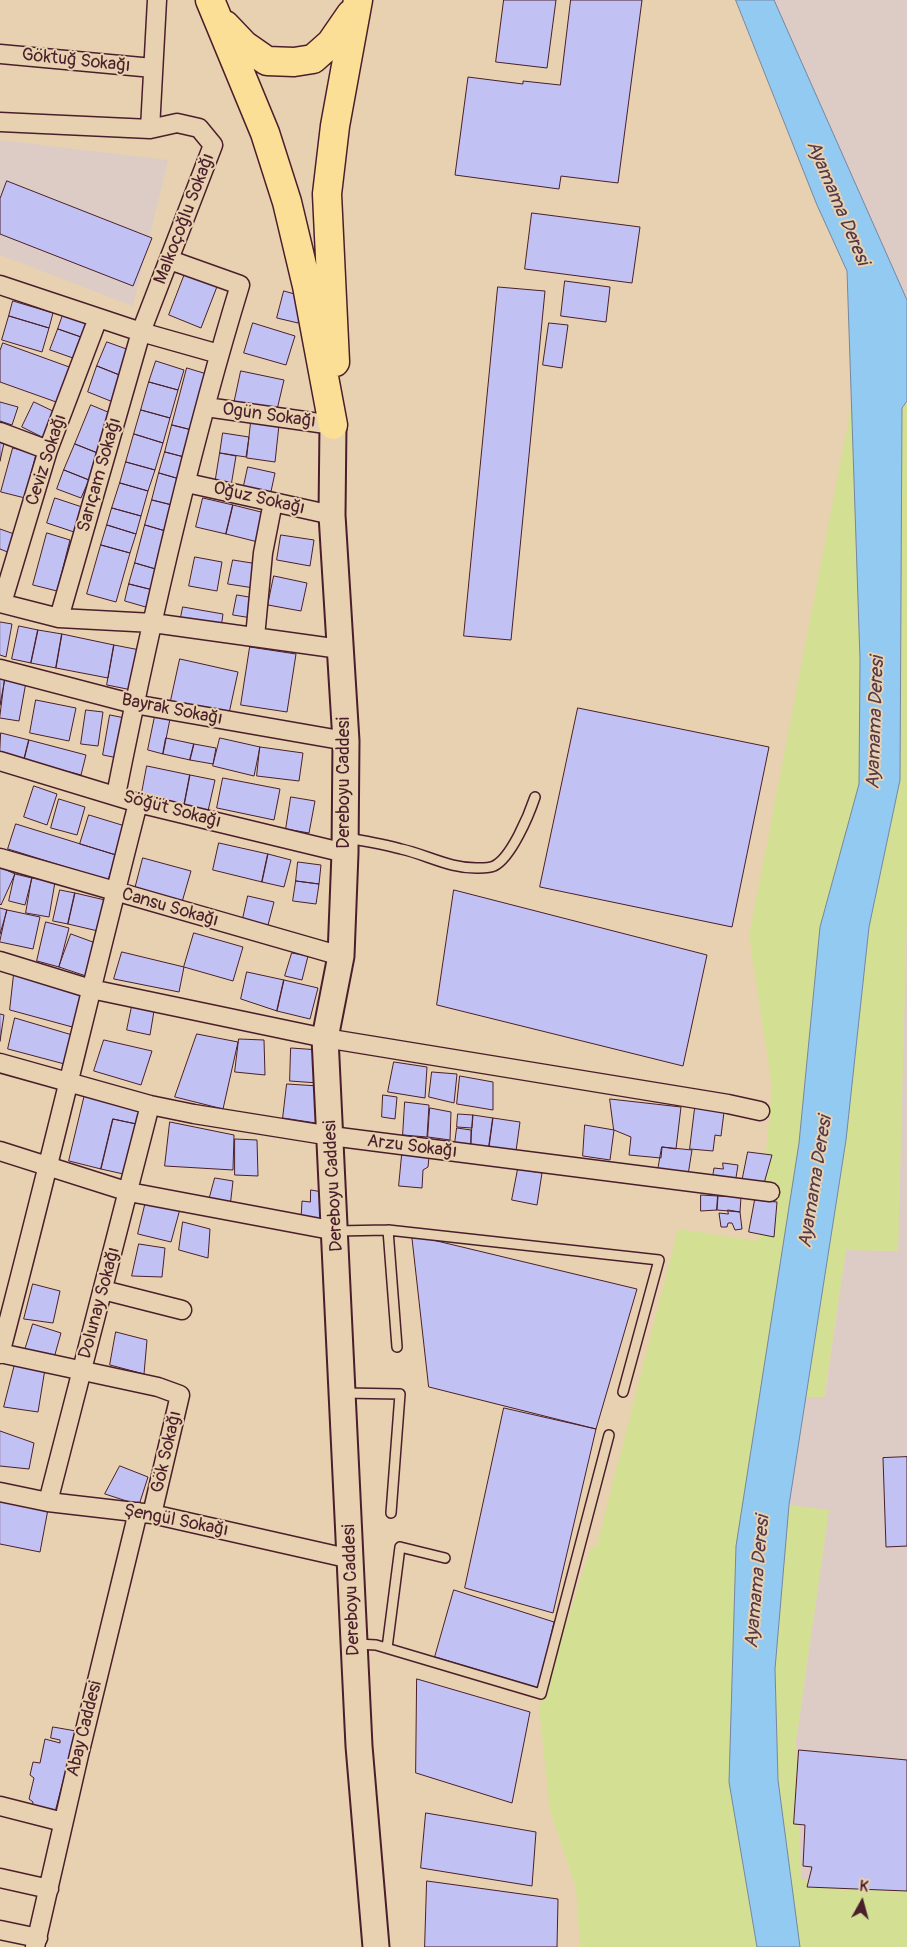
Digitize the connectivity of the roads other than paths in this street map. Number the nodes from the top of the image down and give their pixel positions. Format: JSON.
{"nodes":[{"id":1,"x":157,"y":0,"type":"edge"},
{"id":2,"x":357,"y":3,"type":"edge"},
{"id":3,"x":215,"y":9,"type":"edge"},
{"id":4,"x":0,"y":54,"type":"edge"},
{"id":5,"x":153,"y":68,"type":"junction"},
{"id":6,"x":0,"y":122,"type":"edge"},
{"id":7,"x":150,"y":129,"type":"junction"},
{"id":8,"x":170,"y":260,"type":"junction"},
{"id":9,"x":1,"y":288,"type":"edge"},
{"id":10,"x":98,"y":318,"type":"junction"},
{"id":11,"x":141,"y":332,"type":"junction"},
{"id":12,"x":219,"y":354,"type":"junction"},
{"id":13,"x":206,"y":407,"type":"junction"},
{"id":14,"x":333,"y":426,"type":"junction"},
{"id":15,"x":0,"y":432,"type":"edge"},
{"id":16,"x":48,"y":450,"type":"junction"},
{"id":17,"x":187,"y":482,"type":"junction"},
{"id":18,"x":273,"y":502,"type":"junction"},
{"id":19,"x":332,"y":515,"type":"junction"},
{"id":20,"x":1,"y":603,"type":"edge"},
{"id":21,"x":59,"y":618,"type":"junction"},
{"id":22,"x":153,"y":623,"type":"junction"},
{"id":23,"x":255,"y":637,"type":"junction"},
{"id":24,"x":340,"y":649,"type":"junction"},
{"id":25,"x":0,"y":669,"type":"edge"},
{"id":26,"x":134,"y":704,"type":"junction"},
{"id":27,"x":346,"y":741,"type":"junction"},
{"id":28,"x":0,"y":761,"type":"edge"},
{"id":29,"x":116,"y":795,"type":"junction"},
{"id":30,"x":535,"y":797,"type":"dead end"},
{"id":31,"x":138,"y":803,"type":"junction"},
{"id":32,"x":345,"y":845,"type":"junction"},
{"id":33,"x":0,"y":858,"type":"edge"},
{"id":34,"x":115,"y":892,"type":"junction"},
{"id":35,"x":341,"y":956,"type":"junction"},
{"id":36,"x":0,"y":960,"type":"edge"},
{"id":37,"x":91,"y":989,"type":"junction"},
{"id":38,"x":325,"y":1038,"type":"junction"},
{"id":39,"x":0,"y":1063,"type":"edge"},
{"id":40,"x":68,"y":1082,"type":"junction"},
{"id":41,"x":150,"y":1105,"type":"junction"},
{"id":42,"x":760,"y":1111,"type":"dead end"},
{"id":43,"x":331,"y":1136,"type":"junction"},
{"id":44,"x":0,"y":1151,"type":"edge"},
{"id":45,"x":50,"y":1165,"type":"junction"},
{"id":46,"x":129,"y":1192,"type":"junction"},
{"id":47,"x":770,"y":1192,"type":"dead end"},
{"id":48,"x":388,"y":1230,"type":"junction"},
{"id":49,"x":336,"y":1231,"type":"junction"},
{"id":50,"x":103,"y":1290,"type":"junction"},
{"id":51,"x":182,"y":1310,"type":"dead end"},
{"id":52,"x":397,"y":1346,"type":"dead end"},
{"id":53,"x":0,"y":1353,"type":"edge"},
{"id":54,"x":82,"y":1371,"type":"junction"},
{"id":55,"x":623,"y":1392,"type":"dead end"},
{"id":56,"x":344,"y":1393,"type":"junction"},
{"id":57,"x":609,"y":1435,"type":"dead end"},
{"id":58,"x":0,"y":1492,"type":"edge"},
{"id":59,"x":48,"y":1502,"type":"junction"},
{"id":60,"x":145,"y":1513,"type":"junction"},
{"id":61,"x":391,"y":1513,"type":"dead end"},
{"id":62,"x":445,"y":1558,"type":"dead end"},
{"id":63,"x":351,"y":1559,"type":"junction"},
{"id":64,"x":354,"y":1644,"type":"junction"},
{"id":65,"x":387,"y":1648,"type":"junction"},
{"id":66,"x":0,"y":1806,"type":"edge"},
{"id":67,"x":63,"y":1822,"type":"junction"},
{"id":68,"x":0,"y":1878,"type":"edge"},
{"id":69,"x":49,"y":1889,"type":"junction"},
{"id":70,"x":0,"y":1930,"type":"edge"},
{"id":71,"x":36,"y":1942,"type":"edge"},
{"id":72,"x":376,"y":1947,"type":"edge"}],
"edges":[{"from":1,"to":5,"type":"street"},
{"from":2,"to":3,"type":"main road"},
{"from":2,"to":14,"type":"main road"},
{"from":3,"to":14,"type":"main road"},
{"from":4,"to":5,"type":"street","name":"Göktuğ Sokağı"},
{"from":5,"to":7,"type":"street"},
{"from":6,"to":7,"type":"street","name":"Malkoçoğlu Sokağı"},
{"from":7,"to":8,"type":"street","name":"Malkoçoğlu Sokağı"},
{"from":8,"to":11,"type":"street","name":"Malkoçoğlu Sokağı"},
{"from":8,"to":12,"type":"street"},
{"from":9,"to":10,"type":"street"},
{"from":10,"to":11,"type":"street"},
{"from":10,"to":16,"type":"street","name":"Ceviz Sokağı"},
{"from":11,"to":12,"type":"street"},
{"from":11,"to":21,"type":"street","name":"Sarıçam Sokağı"},
{"from":12,"to":13,"type":"street"},
{"from":13,"to":14,"type":"street","name":"Ogün Sokağı"},
{"from":13,"to":17,"type":"street"},
{"from":14,"to":19,"type":"main road","name":"Dereboyu Caddesi"},
{"from":15,"to":16,"type":"street"},
{"from":16,"to":20,"type":"street","name":"Ceviz Sokağı"},
{"from":17,"to":18,"type":"street","name":"Oğuz Sokağı"},
{"from":17,"to":22,"type":"street"},
{"from":18,"to":19,"type":"street","name":"Oğuz Sokağı"},
{"from":18,"to":23,"type":"street"},
{"from":19,"to":24,"type":"main road","name":"Dereboyu Caddesi"},
{"from":20,"to":21,"type":"street"},
{"from":21,"to":22,"type":"street"},
{"from":22,"to":23,"type":"street"},
{"from":22,"to":26,"type":"street"},
{"from":23,"to":24,"type":"street"},
{"from":24,"to":27,"type":"main road","name":"Dereboyu Caddesi"},
{"from":25,"to":26,"type":"street","name":"Bayrak Sokağı"},
{"from":26,"to":27,"type":"street","name":"Bayrak Sokağı"},
{"from":26,"to":29,"type":"street"},
{"from":27,"to":32,"type":"main road","name":"Dereboyu Caddesi"},
{"from":28,"to":29,"type":"street","name":"Söğüt Sokağı"},
{"from":29,"to":31,"type":"street","name":"Söğüt Sokağı"},
{"from":30,"to":32,"type":"lane"},
{"from":31,"to":32,"type":"street","name":"Söğüt Sokağı"},
{"from":31,"to":34,"type":"street"},
{"from":32,"to":35,"type":"main road","name":"Dereboyu Caddesi"},
{"from":33,"to":34,"type":"street","name":"Cansu Sokağı"},
{"from":34,"to":35,"type":"street","name":"Cansu Sokağı"},
{"from":34,"to":37,"type":"street"},
{"from":35,"to":38,"type":"main road","name":"Dereboyu Caddesi"},
{"from":36,"to":37,"type":"street"},
{"from":37,"to":38,"type":"street"},
{"from":37,"to":40,"type":"street"},
{"from":38,"to":42,"type":"street"},
{"from":38,"to":43,"type":"main road","name":"Dereboyu Caddesi"},
{"from":39,"to":40,"type":"street","name":"Arzu Sokağı"},
{"from":40,"to":41,"type":"street","name":"Arzu Sokağı"},
{"from":40,"to":45,"type":"street"},
{"from":41,"to":43,"type":"street","name":"Arzu Sokağı"},
{"from":41,"to":46,"type":"street","name":"Dolunay Sokağı"},
{"from":43,"to":47,"type":"street","name":"Arzu Sokağı"},
{"from":43,"to":49,"type":"main road","name":"Dereboyu Caddesi"},
{"from":44,"to":45,"type":"street"},
{"from":45,"to":46,"type":"street"},
{"from":45,"to":53,"type":"street"},
{"from":46,"to":49,"type":"street"},
{"from":46,"to":50,"type":"street","name":"Dolunay Sokağı"},
{"from":48,"to":49,"type":"lane"},
{"from":48,"to":52,"type":"lane"},
{"from":48,"to":55,"type":"lane"},
{"from":49,"to":56,"type":"main road","name":"Dereboyu Caddesi"},
{"from":50,"to":51,"type":"street"},
{"from":50,"to":54,"type":"street","name":"Dolunay Sokağı"},
{"from":53,"to":54,"type":"street","name":"Gök Sokağı"},
{"from":54,"to":59,"type":"street","name":"Dolunay Sokağı"},
{"from":54,"to":60,"type":"street","name":"Gök Sokağı"},
{"from":56,"to":61,"type":"lane"},
{"from":56,"to":63,"type":"main road","name":"Dereboyu Caddesi"},
{"from":57,"to":65,"type":"lane"},
{"from":58,"to":59,"type":"street","name":"Şengül Sokağı"},
{"from":59,"to":60,"type":"street","name":"Şengül Sokağı"},
{"from":60,"to":63,"type":"street","name":"Şengül Sokağı"},
{"from":60,"to":67,"type":"street","name":"Abay Caddesi"},
{"from":62,"to":65,"type":"lane"},
{"from":63,"to":64,"type":"main road","name":"Dereboyu Caddesi"},
{"from":64,"to":65,"type":"lane"},
{"from":64,"to":72,"type":"main road","name":"Dereboyu Caddesi"},
{"from":66,"to":67,"type":"street"},
{"from":67,"to":69,"type":"street","name":"Abay Caddesi"},
{"from":68,"to":69,"type":"street"},
{"from":69,"to":71,"type":"street","name":"Abay Caddesi"},
{"from":70,"to":71,"type":"street"}]}
